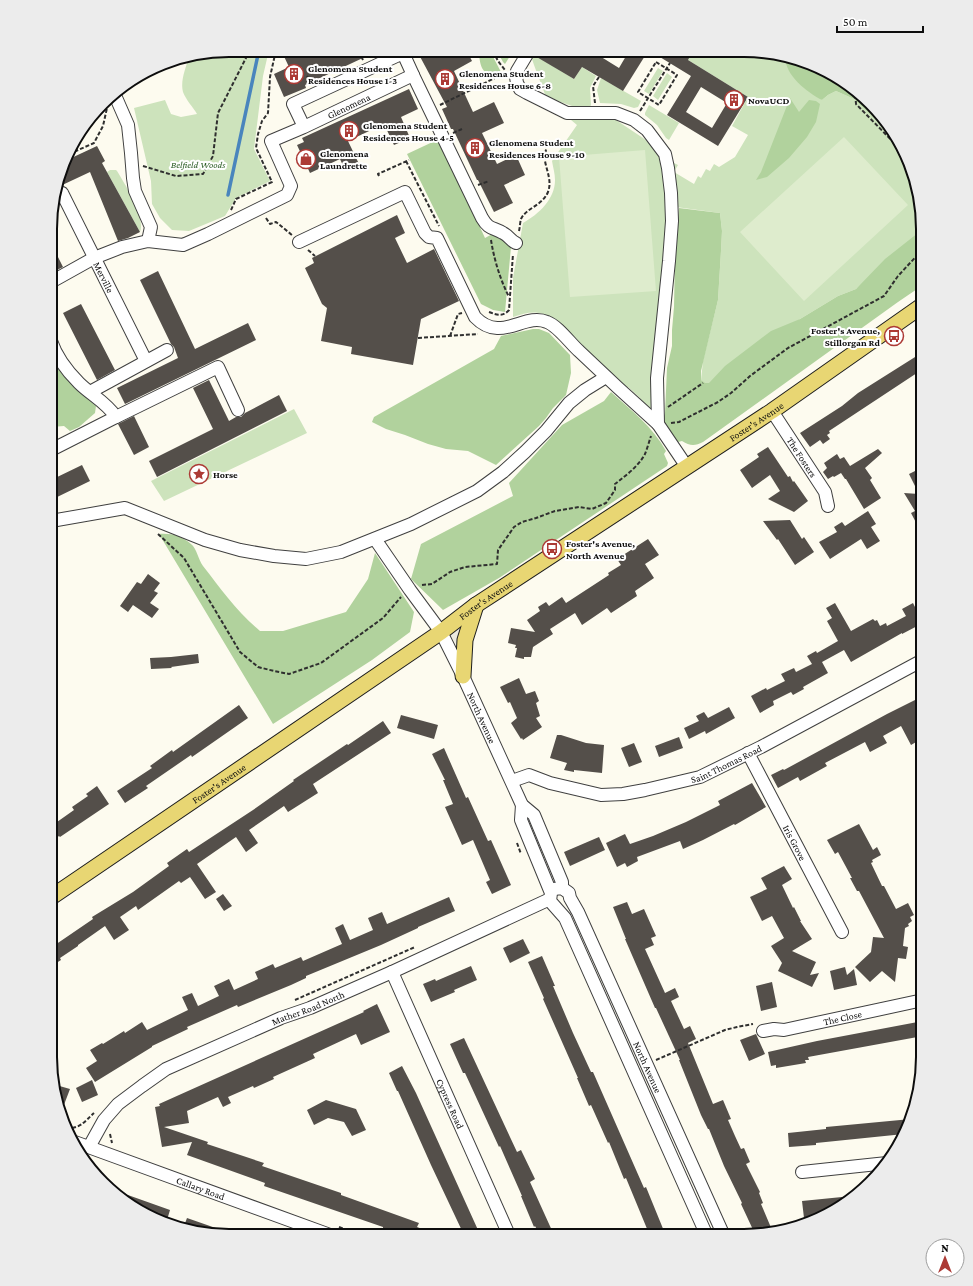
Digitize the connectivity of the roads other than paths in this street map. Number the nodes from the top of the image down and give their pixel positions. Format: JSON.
{"nodes":[{"id":1,"x":392,"y":57,"type":"edge"},
{"id":2,"x":404,"y":57,"type":"edge"},
{"id":3,"x":525,"y":57,"type":"edge"},
{"id":4,"x":413,"y":75,"type":"junction"},
{"id":5,"x":117,"y":99,"type":"edge"},
{"id":6,"x":304,"y":127,"type":"junction"},
{"id":7,"x":62,"y":193,"type":"dead end"},
{"id":8,"x":148,"y":241,"type":"junction"},
{"id":9,"x":299,"y":242,"type":"dead end"},
{"id":10,"x":516,"y":243,"type":"dead end"},
{"id":11,"x":94,"y":258,"type":"junction"},
{"id":12,"x":57,"y":279,"type":"edge"},
{"id":13,"x":916,"y":310,"type":"edge"},
{"id":14,"x":167,"y":350,"type":"dead end"},
{"id":15,"x":57,"y":353,"type":"edge"},
{"id":16,"x":146,"y":361,"type":"junction"},
{"id":17,"x":606,"y":377,"type":"junction"},
{"id":18,"x":90,"y":392,"type":"junction"},
{"id":19,"x":238,"y":410,"type":"dead end"},
{"id":20,"x":772,"y":410,"type":"junction"},
{"id":21,"x":116,"y":417,"type":"junction"},
{"id":22,"x":657,"y":419,"type":"junction"},
{"id":23,"x":57,"y":447,"type":"edge"},
{"id":24,"x":686,"y":467,"type":"junction"},
{"id":25,"x":828,"y":506,"type":"dead end"},
{"id":26,"x":57,"y":520,"type":"edge"},
{"id":27,"x":375,"y":539,"type":"junction"},
{"id":28,"x":476,"y":605,"type":"junction"},
{"id":29,"x":440,"y":632,"type":"junction"},
{"id":30,"x":916,"y":664,"type":"edge"},
{"id":31,"x":463,"y":676,"type":"junction"},
{"id":32,"x":748,"y":753,"type":"junction"},
{"id":33,"x":512,"y":781,"type":"junction"},
{"id":34,"x":57,"y":893,"type":"edge"},
{"id":35,"x":555,"y":897,"type":"junction"},
{"id":36,"x":842,"y":932,"type":"dead end"},
{"id":37,"x":392,"y":972,"type":"junction"},
{"id":38,"x":916,"y":1002,"type":"edge"},
{"id":39,"x":762,"y":1027,"type":"road end"},
{"id":40,"x":81,"y":1144,"type":"edge"},
{"id":41,"x":89,"y":1147,"type":"junction"},
{"id":42,"x":878,"y":1164,"type":"edge"},
{"id":43,"x":802,"y":1172,"type":"dead end"},
{"id":44,"x":330,"y":1229,"type":"edge"},
{"id":45,"x":506,"y":1229,"type":"edge"},
{"id":46,"x":704,"y":1229,"type":"edge"},
{"id":47,"x":721,"y":1229,"type":"edge"}],
"edges":[{"from":1,"to":6,"type":"street"},
{"from":2,"to":4,"type":"street"},
{"from":3,"to":22,"type":"street"},
{"from":4,"to":6,"type":"street","name":"Glenomena"},
{"from":4,"to":10,"type":"street"},
{"from":5,"to":8,"type":"street"},
{"from":6,"to":8,"type":"street","name":"Glenomena"},
{"from":7,"to":11,"type":"street","name":"Merville"},
{"from":8,"to":11,"type":"street"},
{"from":9,"to":17,"type":"street"},
{"from":11,"to":12,"type":"street"},
{"from":11,"to":16,"type":"street","name":"Merville"},
{"from":13,"to":20,"type":"main road","name":"Foster's Avenue"},
{"from":14,"to":16,"type":"street"},
{"from":15,"to":18,"type":"street"},
{"from":16,"to":18,"type":"street"},
{"from":17,"to":22,"type":"street"},
{"from":17,"to":27,"type":"street"},
{"from":18,"to":21,"type":"street"},
{"from":19,"to":21,"type":"street"},
{"from":20,"to":24,"type":"main road","name":"Foster's Avenue"},
{"from":20,"to":25,"type":"street","name":"The Fosters"},
{"from":21,"to":23,"type":"street"},
{"from":22,"to":24,"type":"street"},
{"from":24,"to":28,"type":"main road","name":"Foster's Avenue"},
{"from":26,"to":27,"type":"street"},
{"from":27,"to":29,"type":"street","name":"North Avenue"},
{"from":28,"to":29,"type":"main road","name":"Foster's Avenue"},
{"from":28,"to":31,"type":"main road"},
{"from":29,"to":31,"type":"street","name":"North Avenue"},
{"from":29,"to":34,"type":"main road","name":"Foster's Avenue"},
{"from":30,"to":32,"type":"street","name":"Saint Thomas Road"},
{"from":31,"to":33,"type":"street","name":"North Avenue"},
{"from":32,"to":33,"type":"street","name":"Saint Thomas Road"},
{"from":32,"to":36,"type":"street","name":"Iris Grove"},
{"from":33,"to":35,"type":"street","name":"North Avenue"},
{"from":35,"to":37,"type":"street","name":"Mather Road North"},
{"from":35,"to":46,"type":"street","name":"North Avenue"},
{"from":35,"to":47,"type":"street","name":"North Avenue"},
{"from":37,"to":41,"type":"street","name":"Mather Road North"},
{"from":37,"to":45,"type":"street","name":"Cypress Road"},
{"from":38,"to":39,"type":"street","name":"The Close"},
{"from":40,"to":41,"type":"street","name":"Callary Road"},
{"from":41,"to":44,"type":"street","name":"Callary Road"},
{"from":42,"to":43,"type":"street"}]}
